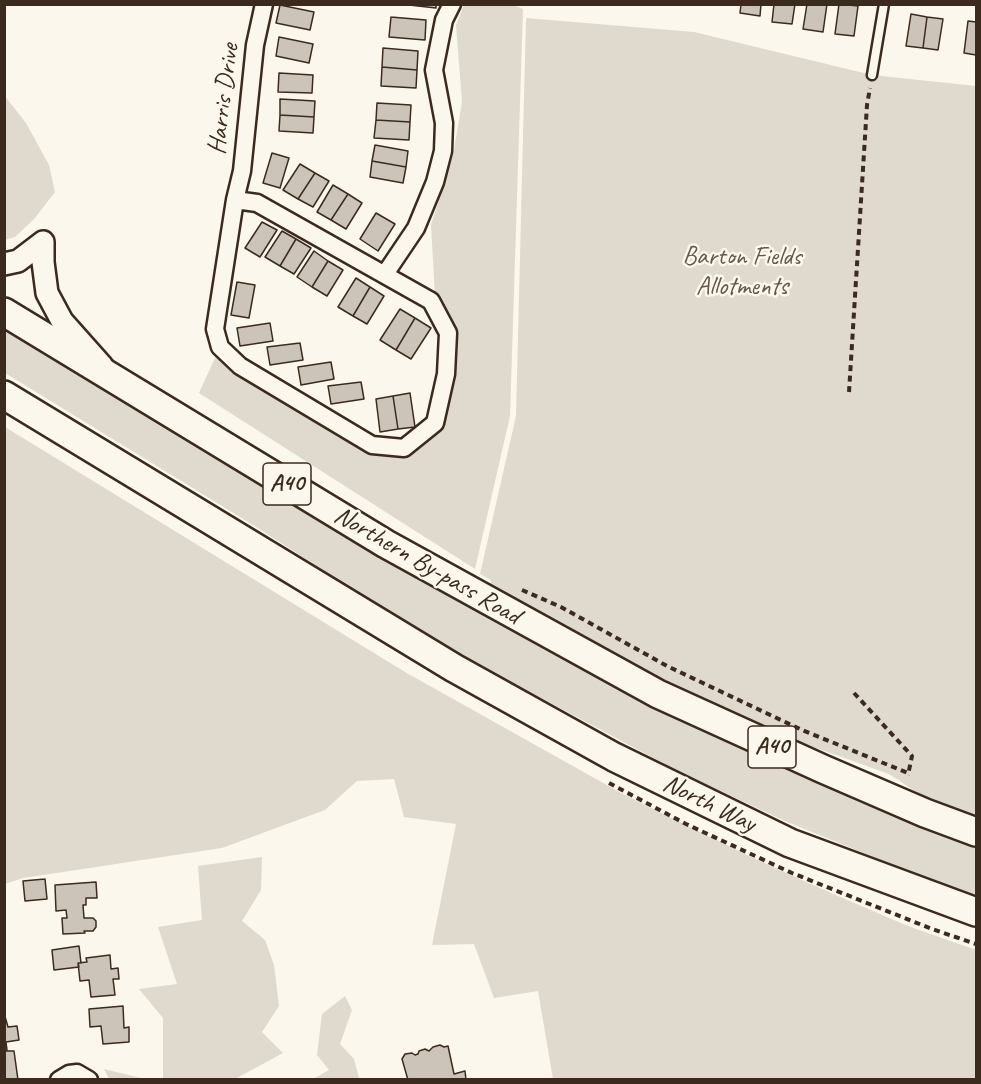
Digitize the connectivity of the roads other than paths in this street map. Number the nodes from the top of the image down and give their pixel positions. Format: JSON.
{"nodes":[{"id":1,"x":264,"y":4,"type":"edge"},
{"id":2,"x":452,"y":4,"type":"edge"},
{"id":3,"x":884,"y":4,"type":"edge"},
{"id":4,"x":872,"y":75,"type":"road end"},
{"id":5,"x":235,"y":200,"type":"junction"},
{"id":6,"x":4,"y":264,"type":"edge"},
{"id":7,"x":385,"y":274,"type":"junction"},
{"id":8,"x":4,"y":312,"type":"edge"},
{"id":9,"x":117,"y":382,"type":"junction"},
{"id":10,"x":4,"y":395,"type":"edge"},
{"id":11,"x":976,"y":832,"type":"edge"},
{"id":12,"x":976,"y":912,"type":"edge"},
{"id":13,"x":83,"y":1076,"type":"edge"},
{"id":14,"x":59,"y":1080,"type":"edge"}],
"edges":[{"from":1,"to":5,"type":"street","name":"Harris Drive"},
{"from":2,"to":7,"type":"street"},
{"from":3,"to":4,"type":"lane"},
{"from":5,"to":7,"type":"street","name":"Harris Drive"},
{"from":5,"to":7,"type":"street","name":"Harris Drive"},
{"from":6,"to":9,"type":"street"},
{"from":8,"to":9,"type":"highway","name":"Northern By-pass Road","number":"A40"},
{"from":9,"to":11,"type":"highway","name":"Northern By-pass Road","number":"A40"},
{"from":10,"to":12,"type":"highway","name":"North Way"},
{"from":13,"to":14,"type":"street"}]}
